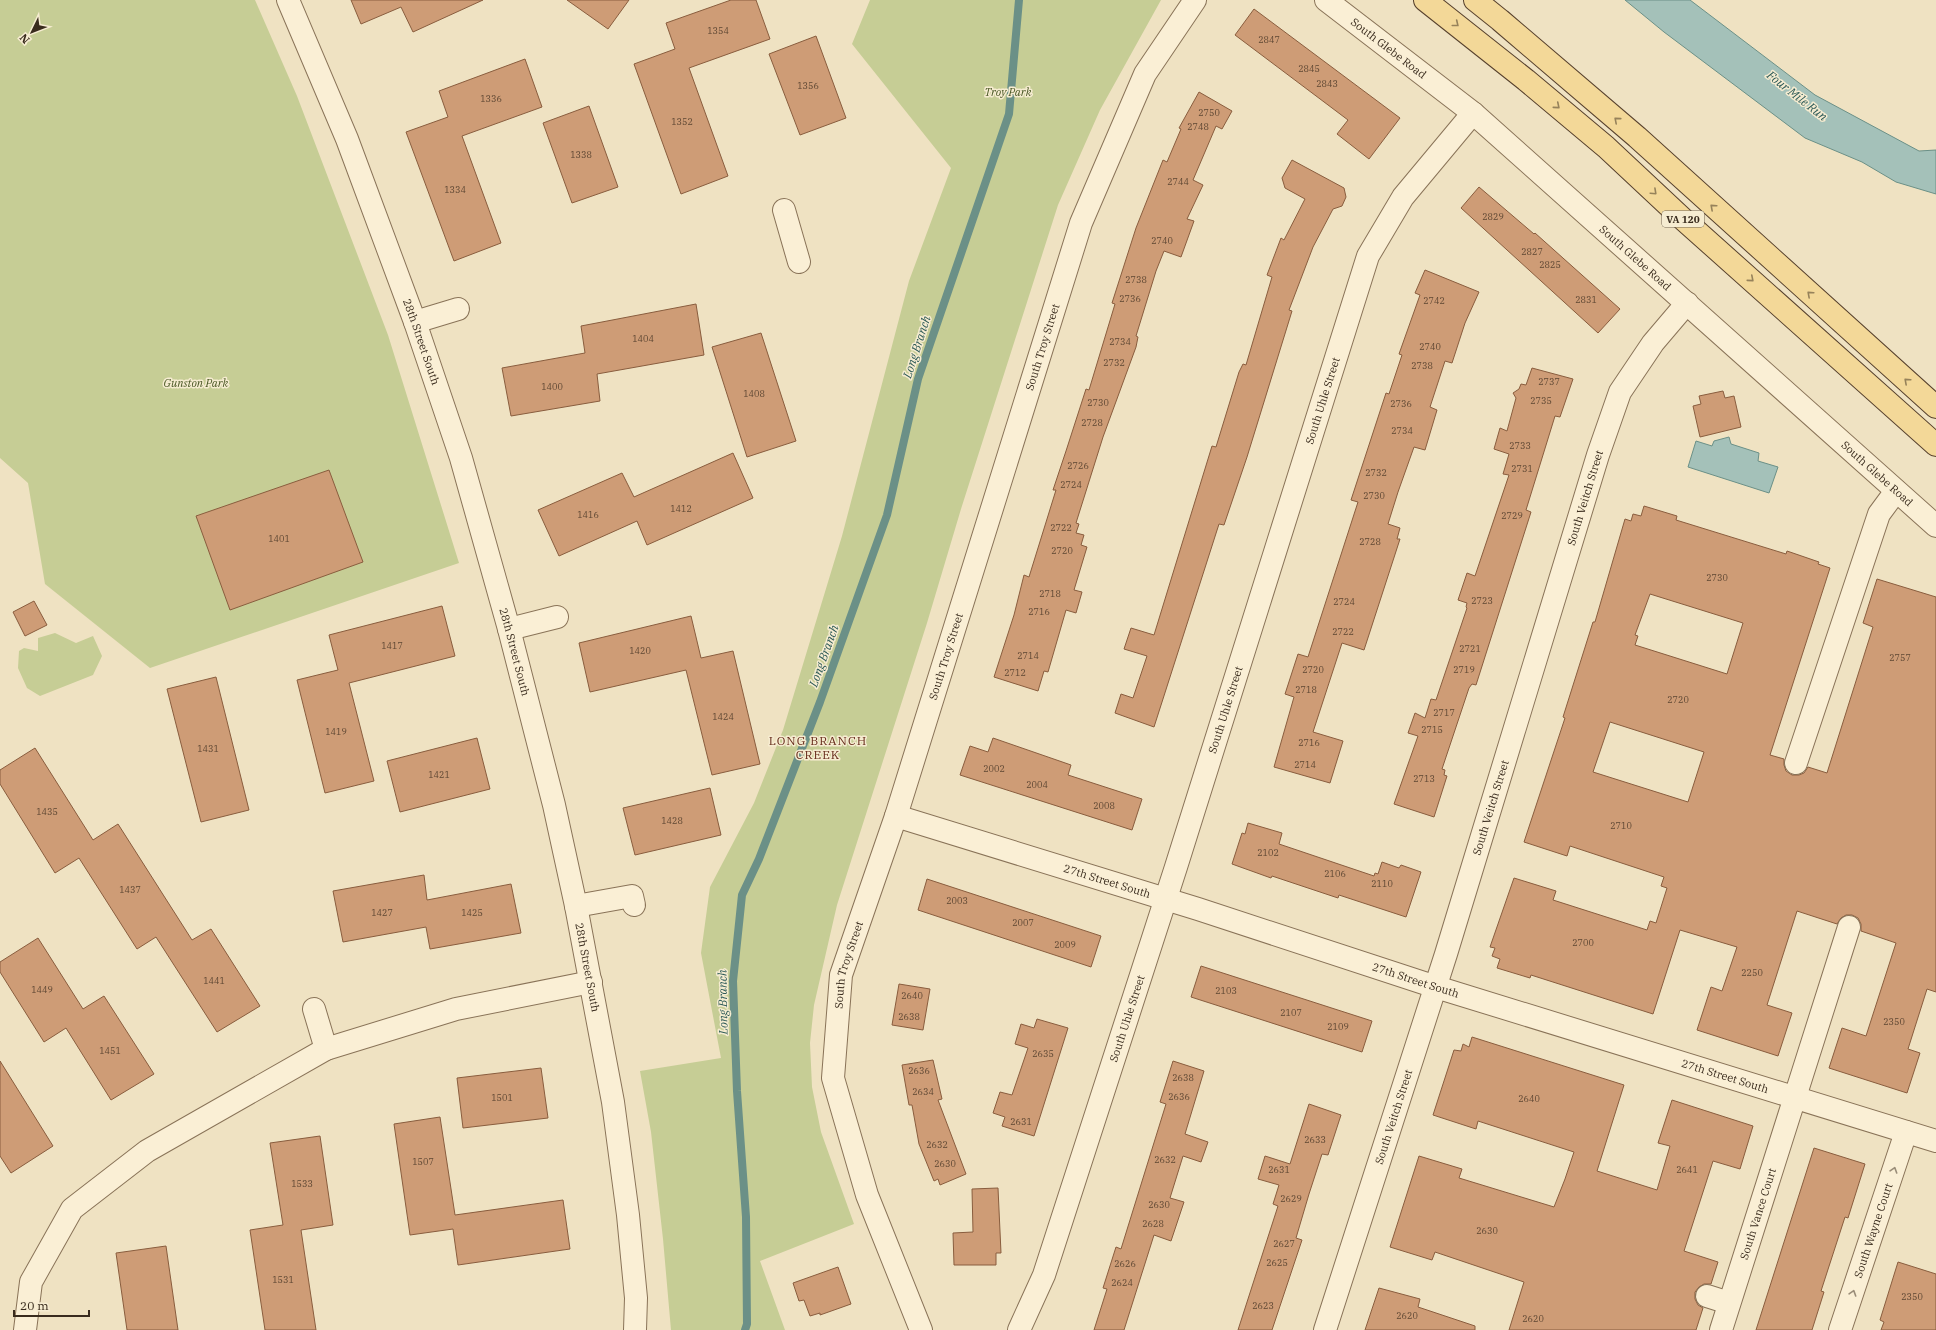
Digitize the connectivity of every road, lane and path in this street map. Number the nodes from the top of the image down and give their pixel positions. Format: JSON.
{"nodes":[{"id":1,"x":288,"y":0,"type":"edge"},
{"id":2,"x":1195,"y":0,"type":"edge"},
{"id":3,"x":1326,"y":0,"type":"edge"},
{"id":4,"x":1425,"y":0,"type":"edge"},
{"id":5,"x":1474,"y":0,"type":"edge"},
{"id":6,"x":1473,"y":112,"type":"junction"},
{"id":7,"x":784,"y":210,"type":"dead end"},
{"id":8,"x":799,"y":262,"type":"dead end"},
{"id":9,"x":1687,"y":303,"type":"junction"},
{"id":10,"x":458,"y":309,"type":"dead end"},
{"id":11,"x":414,"y":322,"type":"junction"},
{"id":12,"x":1936,"y":407,"type":"edge"},
{"id":13,"x":1936,"y":445,"type":"edge"},
{"id":14,"x":1896,"y":491,"type":"junction"},
{"id":15,"x":1936,"y":526,"type":"edge"},
{"id":16,"x":557,"y":616,"type":"dead end"},
{"id":17,"x":509,"y":629,"type":"junction"},
{"id":18,"x":1796,"y":763,"type":"dead end"},
{"id":19,"x":896,"y":816,"type":"junction"},
{"id":20,"x":1166,"y":899,"type":"junction"},
{"id":21,"x":634,"y":905,"type":"dead end"},
{"id":22,"x":576,"y":906,"type":"junction"},
{"id":23,"x":1848,"y":927,"type":"dead end"},
{"id":24,"x":591,"y":982,"type":"junction"},
{"id":25,"x":1436,"y":987,"type":"junction"},
{"id":26,"x":314,"y":1009,"type":"dead end"},
{"id":27,"x":326,"y":1049,"type":"junction"},
{"id":28,"x":1794,"y":1097,"type":"junction"},
{"id":29,"x":1906,"y":1132,"type":"junction"},
{"id":30,"x":1936,"y":1141,"type":"edge"},
{"id":31,"x":1707,"y":1296,"type":"dead end"},
{"id":32,"x":1730,"y":1303,"type":"junction"},
{"id":33,"x":25,"y":1330,"type":"edge"},
{"id":34,"x":635,"y":1330,"type":"edge"},
{"id":35,"x":921,"y":1330,"type":"edge"},
{"id":36,"x":1019,"y":1330,"type":"edge"},
{"id":37,"x":1325,"y":1330,"type":"edge"},
{"id":38,"x":1721,"y":1330,"type":"edge"},
{"id":39,"x":1840,"y":1330,"type":"edge"}],
"edges":[{"from":1,"to":11,"type":"street","name":"28th Street South"},
{"from":2,"to":19,"type":"street","name":"South Troy Street"},
{"from":3,"to":6,"type":"street","name":"South Glebe Road"},
{"from":4,"to":13,"type":"main road","number":"VA 120","one_way":true},
{"from":12,"to":5,"type":"main road","number":"VA 120","one_way":true},
{"from":6,"to":9,"type":"street","name":"South Glebe Road"},
{"from":6,"to":20,"type":"street","name":"South Uhle Street"},
{"from":7,"to":8,"type":"street"},
{"from":9,"to":14,"type":"street","name":"South Glebe Road"},
{"from":9,"to":25,"type":"street","name":"South Veitch Street"},
{"from":10,"to":11,"type":"street"},
{"from":11,"to":17,"type":"street","name":"28th Street South"},
{"from":14,"to":15,"type":"street","name":"South Glebe Road"},
{"from":14,"to":18,"type":"street"},
{"from":16,"to":17,"type":"street"},
{"from":17,"to":22,"type":"street","name":"28th Street South"},
{"from":19,"to":20,"type":"street","name":"27th Street South"},
{"from":19,"to":35,"type":"street","name":"South Troy Street"},
{"from":20,"to":25,"type":"street","name":"27th Street South"},
{"from":20,"to":36,"type":"street","name":"South Uhle Street"},
{"from":21,"to":22,"type":"street"},
{"from":22,"to":24,"type":"street","name":"28th Street South"},
{"from":23,"to":28,"type":"street","name":"South Vance Court"},
{"from":24,"to":27,"type":"street"},
{"from":24,"to":34,"type":"street","name":"28th Street South"},
{"from":25,"to":28,"type":"street","name":"27th Street South"},
{"from":25,"to":37,"type":"street","name":"South Veitch Street"},
{"from":26,"to":27,"type":"street"},
{"from":27,"to":33,"type":"street"},
{"from":28,"to":29,"type":"street","name":"27th Street South"},
{"from":28,"to":32,"type":"street","name":"South Vance Court"},
{"from":29,"to":30,"type":"street","name":"27th Street South"},
{"from":39,"to":29,"type":"street","name":"South Wayne Court","one_way":true},
{"from":31,"to":32,"type":"street"},
{"from":32,"to":38,"type":"street","name":"South Vance Court"}]}
